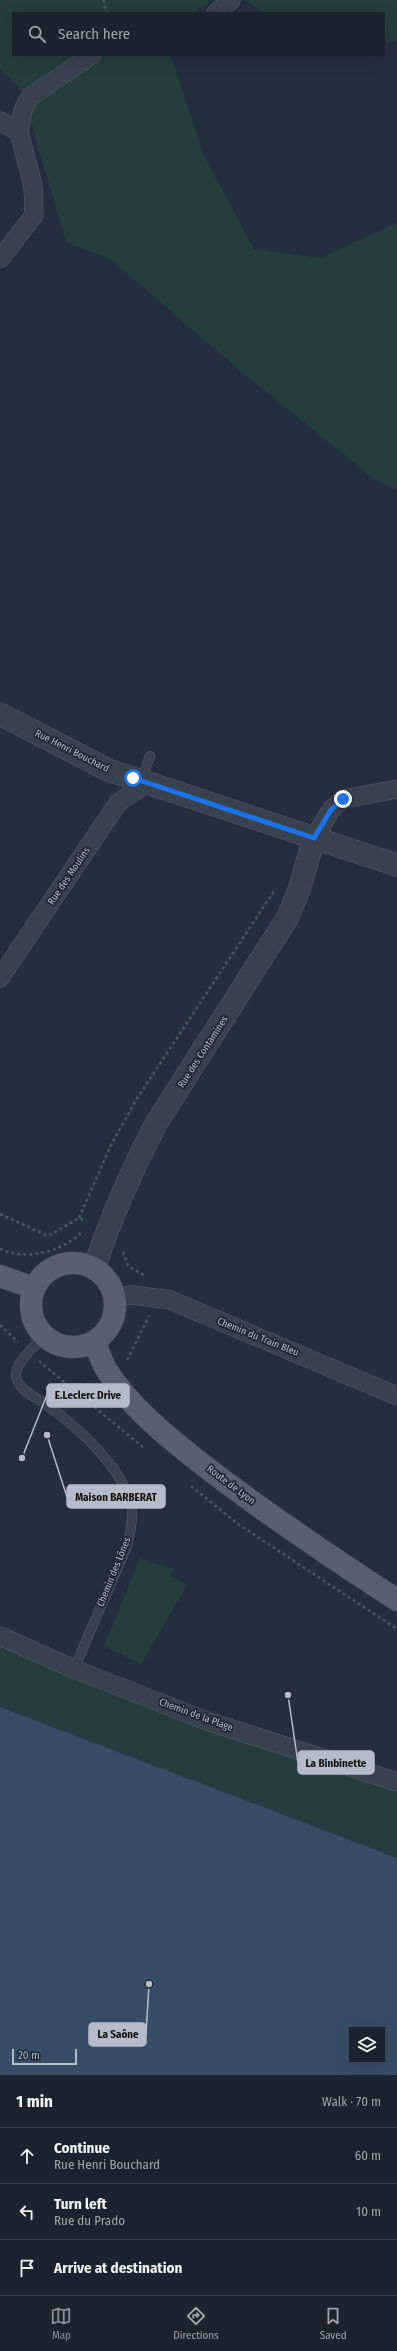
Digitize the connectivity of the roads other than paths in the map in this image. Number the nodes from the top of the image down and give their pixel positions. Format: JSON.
{"nodes":[{"id":1,"x":231,"y":0,"type":"edge"},
{"id":2,"x":217,"y":12,"type":"edge"},
{"id":3,"x":91,"y":56,"type":"edge"},
{"id":4,"x":0,"y":121,"type":"edge"},
{"id":5,"x":18,"y":132,"type":"junction"},
{"id":6,"x":0,"y":259,"type":"edge"},
{"id":7,"x":0,"y":714,"type":"edge"},
{"id":8,"x":150,"y":756,"type":"dead end"},
{"id":9,"x":144,"y":782,"type":"junction"},
{"id":10,"x":397,"y":789,"type":"edge"},
{"id":11,"x":314,"y":838,"type":"junction"},
{"id":12,"x":397,"y":865,"type":"edge"},
{"id":13,"x":0,"y":978,"type":"edge"},
{"id":14,"x":94,"y":1268,"type":"junction"},
{"id":15,"x":0,"y":1276,"type":"edge"},
{"id":16,"x":34,"y":1288,"type":"junction"},
{"id":17,"x":115,"y":1298,"type":"junction"},
{"id":18,"x":45,"y":1336,"type":"junction"},
{"id":19,"x":95,"y":1341,"type":"junction"},
{"id":20,"x":397,"y":1396,"type":"edge"},
{"id":21,"x":397,"y":1600,"type":"edge"},
{"id":22,"x":0,"y":1636,"type":"edge"},
{"id":23,"x":74,"y":1669,"type":"junction"},
{"id":24,"x":397,"y":1782,"type":"edge"}],
"edges":[{"from":1,"to":2,"type":"street"},
{"from":3,"to":5,"type":"street"},
{"from":4,"to":5,"type":"street"},
{"from":5,"to":6,"type":"street"},
{"from":7,"to":9,"type":"street","name":"Rue Henri Bouchard"},
{"from":8,"to":9,"type":"lane"},
{"from":9,"to":11,"type":"street","name":"Rue Henri Bouchard"},
{"from":9,"to":13,"type":"street","name":"Rue des Moulins"},
{"from":10,"to":11,"type":"street"},
{"from":11,"to":12,"type":"street","name":"Rue Henri Bouchard"},
{"from":11,"to":14,"type":"street","name":"Rue des Contamines"},
{"from":14,"to":16,"type":"main road"},
{"from":14,"to":17,"type":"main road"},
{"from":15,"to":16,"type":"main road"},
{"from":16,"to":18,"type":"main road"},
{"from":17,"to":19,"type":"main road"},
{"from":17,"to":20,"type":"street","name":"Chemin du Train Bleu"},
{"from":18,"to":19,"type":"main road"},
{"from":18,"to":23,"type":"lane","name":"Chemin des Lônes"},
{"from":19,"to":21,"type":"main road","name":"Route de Lyon"},
{"from":22,"to":23,"type":"street","name":"Chemin de la Plage"},
{"from":23,"to":24,"type":"street","name":"Chemin de la Plage"}]}
